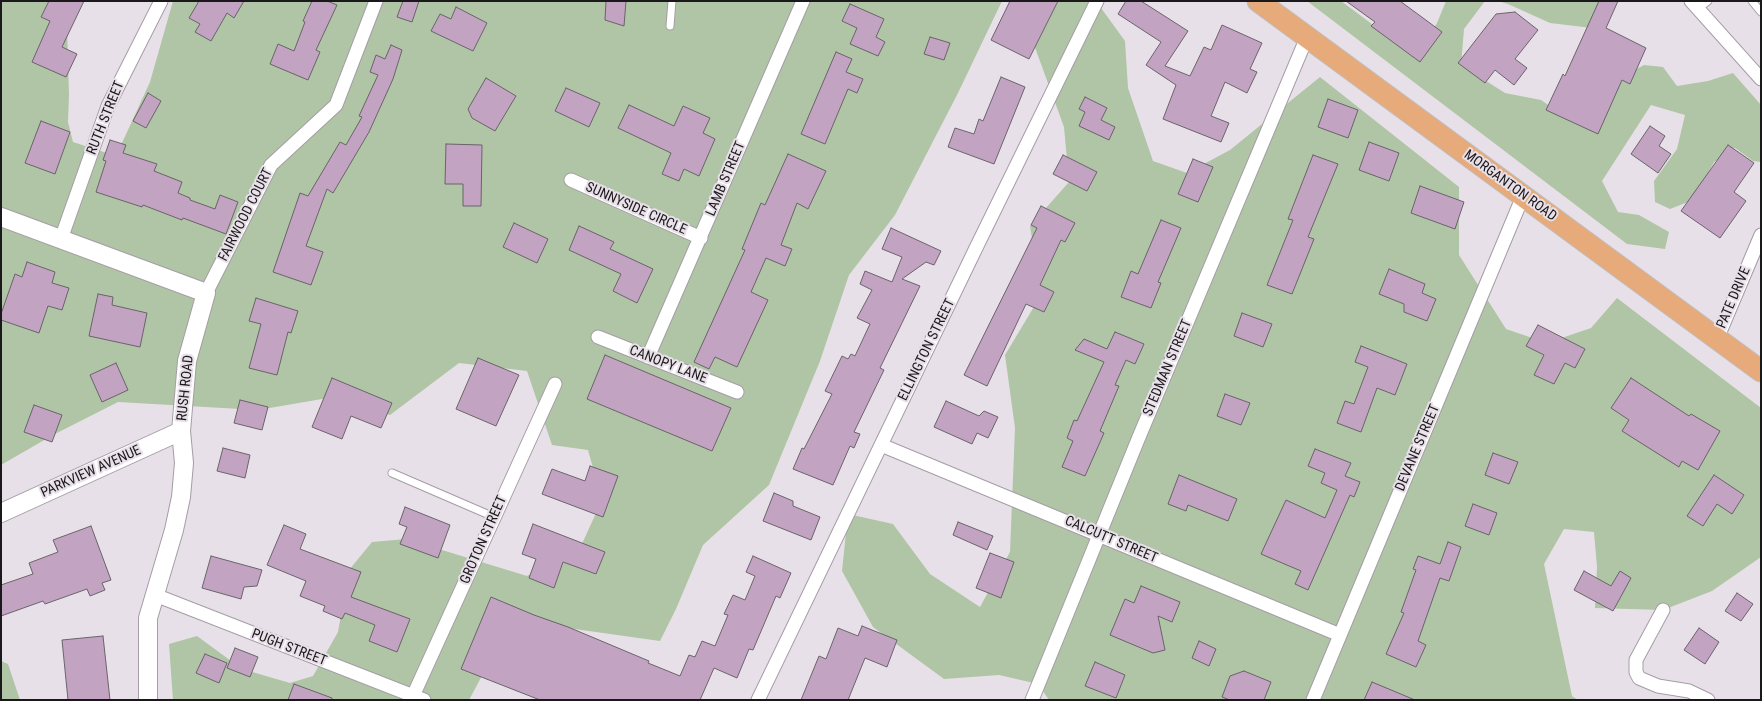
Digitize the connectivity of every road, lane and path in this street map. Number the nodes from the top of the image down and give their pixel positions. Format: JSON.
{"nodes":[{"id":1,"x":161,"y":1,"type":"edge"},
{"id":2,"x":376,"y":1,"type":"edge"},
{"id":3,"x":672,"y":1,"type":"edge"},
{"id":4,"x":803,"y":1,"type":"edge"},
{"id":5,"x":1097,"y":1,"type":"edge"},
{"id":6,"x":1258,"y":1,"type":"edge"},
{"id":7,"x":1752,"y":1,"type":"edge"},
{"id":8,"x":1699,"y":4,"type":"edge"},
{"id":9,"x":1761,"y":12,"type":"edge"},
{"id":10,"x":670,"y":26,"type":"dead end"},
{"id":11,"x":1307,"y":37,"type":"junction"},
{"id":12,"x":1761,"y":79,"type":"edge"},
{"id":13,"x":571,"y":180,"type":"dead end"},
{"id":14,"x":1523,"y":196,"type":"junction"},
{"id":15,"x":1,"y":217,"type":"edge"},
{"id":16,"x":1761,"y":235,"type":"edge"},
{"id":17,"x":701,"y":238,"type":"junction"},
{"id":18,"x":61,"y":239,"type":"junction"},
{"id":19,"x":206,"y":293,"type":"junction"},
{"id":20,"x":598,"y":337,"type":"dead end"},
{"id":21,"x":1717,"y":339,"type":"junction"},
{"id":22,"x":648,"y":357,"type":"junction"},
{"id":23,"x":1761,"y":371,"type":"edge"},
{"id":24,"x":555,"y":384,"type":"dead end"},
{"id":25,"x":738,"y":392,"type":"dead end"},
{"id":26,"x":181,"y":431,"type":"junction"},
{"id":27,"x":881,"y":445,"type":"junction"},
{"id":28,"x":392,"y":473,"type":"dead end"},
{"id":29,"x":1,"y":512,"type":"edge"},
{"id":30,"x":494,"y":517,"type":"junction"},
{"id":31,"x":1099,"y":535,"type":"junction"},
{"id":32,"x":155,"y":595,"type":"junction"},
{"id":33,"x":1663,"y":610,"type":"dead end"},
{"id":34,"x":1340,"y":635,"type":"junction"},
{"id":35,"x":419,"y":698,"type":"edge"},
{"id":36,"x":148,"y":700,"type":"edge"},
{"id":37,"x":758,"y":700,"type":"edge"},
{"id":38,"x":1032,"y":700,"type":"edge"},
{"id":39,"x":1313,"y":700,"type":"edge"},
{"id":40,"x":1708,"y":700,"type":"edge"}],
"edges":[{"from":1,"to":18,"type":"street","name":"RUTH STREET"},
{"from":2,"to":19,"type":"street","name":"FAIRWOOD COURT"},
{"from":3,"to":10,"type":"lane"},
{"from":4,"to":17,"type":"street","name":"LAMB STREET"},
{"from":5,"to":27,"type":"street","name":"ELLINGTON STREET"},
{"from":6,"to":11,"type":"main road","name":"MORGANTON ROAD"},
{"from":7,"to":9,"type":"lane"},
{"from":8,"to":12,"type":"street"},
{"from":11,"to":14,"type":"main road","name":"MORGANTON ROAD"},
{"from":11,"to":31,"type":"street","name":"STEDMAN STREET"},
{"from":13,"to":17,"type":"street","name":"SUNNYSIDE CIRCLE"},
{"from":14,"to":21,"type":"main road","name":"MORGANTON ROAD"},
{"from":14,"to":34,"type":"street","name":"DEVANE STREET"},
{"from":15,"to":18,"type":"street"},
{"from":16,"to":21,"type":"street","name":"PATE DRIVE"},
{"from":17,"to":22,"type":"street","name":"LAMB STREET"},
{"from":18,"to":19,"type":"street"},
{"from":19,"to":26,"type":"street","name":"RUSH ROAD"},
{"from":20,"to":22,"type":"street","name":"CANOPY LANE"},
{"from":21,"to":23,"type":"main road","name":"MORGANTON ROAD"},
{"from":22,"to":25,"type":"street","name":"CANOPY LANE"},
{"from":24,"to":30,"type":"street","name":"GROTON STREET"},
{"from":26,"to":29,"type":"street","name":"PARKVIEW AVENUE"},
{"from":26,"to":32,"type":"street","name":"RUSH ROAD"},
{"from":27,"to":31,"type":"street","name":"CALCUTT STREET"},
{"from":27,"to":37,"type":"street","name":"ELLINGTON STREET"},
{"from":28,"to":30,"type":"lane"},
{"from":30,"to":35,"type":"street","name":"GROTON STREET"},
{"from":31,"to":34,"type":"street","name":"CALCUTT STREET"},
{"from":31,"to":38,"type":"street","name":"STEDMAN STREET"},
{"from":32,"to":35,"type":"street","name":"PUGH STREET"},
{"from":32,"to":36,"type":"street","name":"RUSH ROAD"},
{"from":33,"to":40,"type":"street"},
{"from":34,"to":39,"type":"street","name":"DEVANE STREET"}]}
